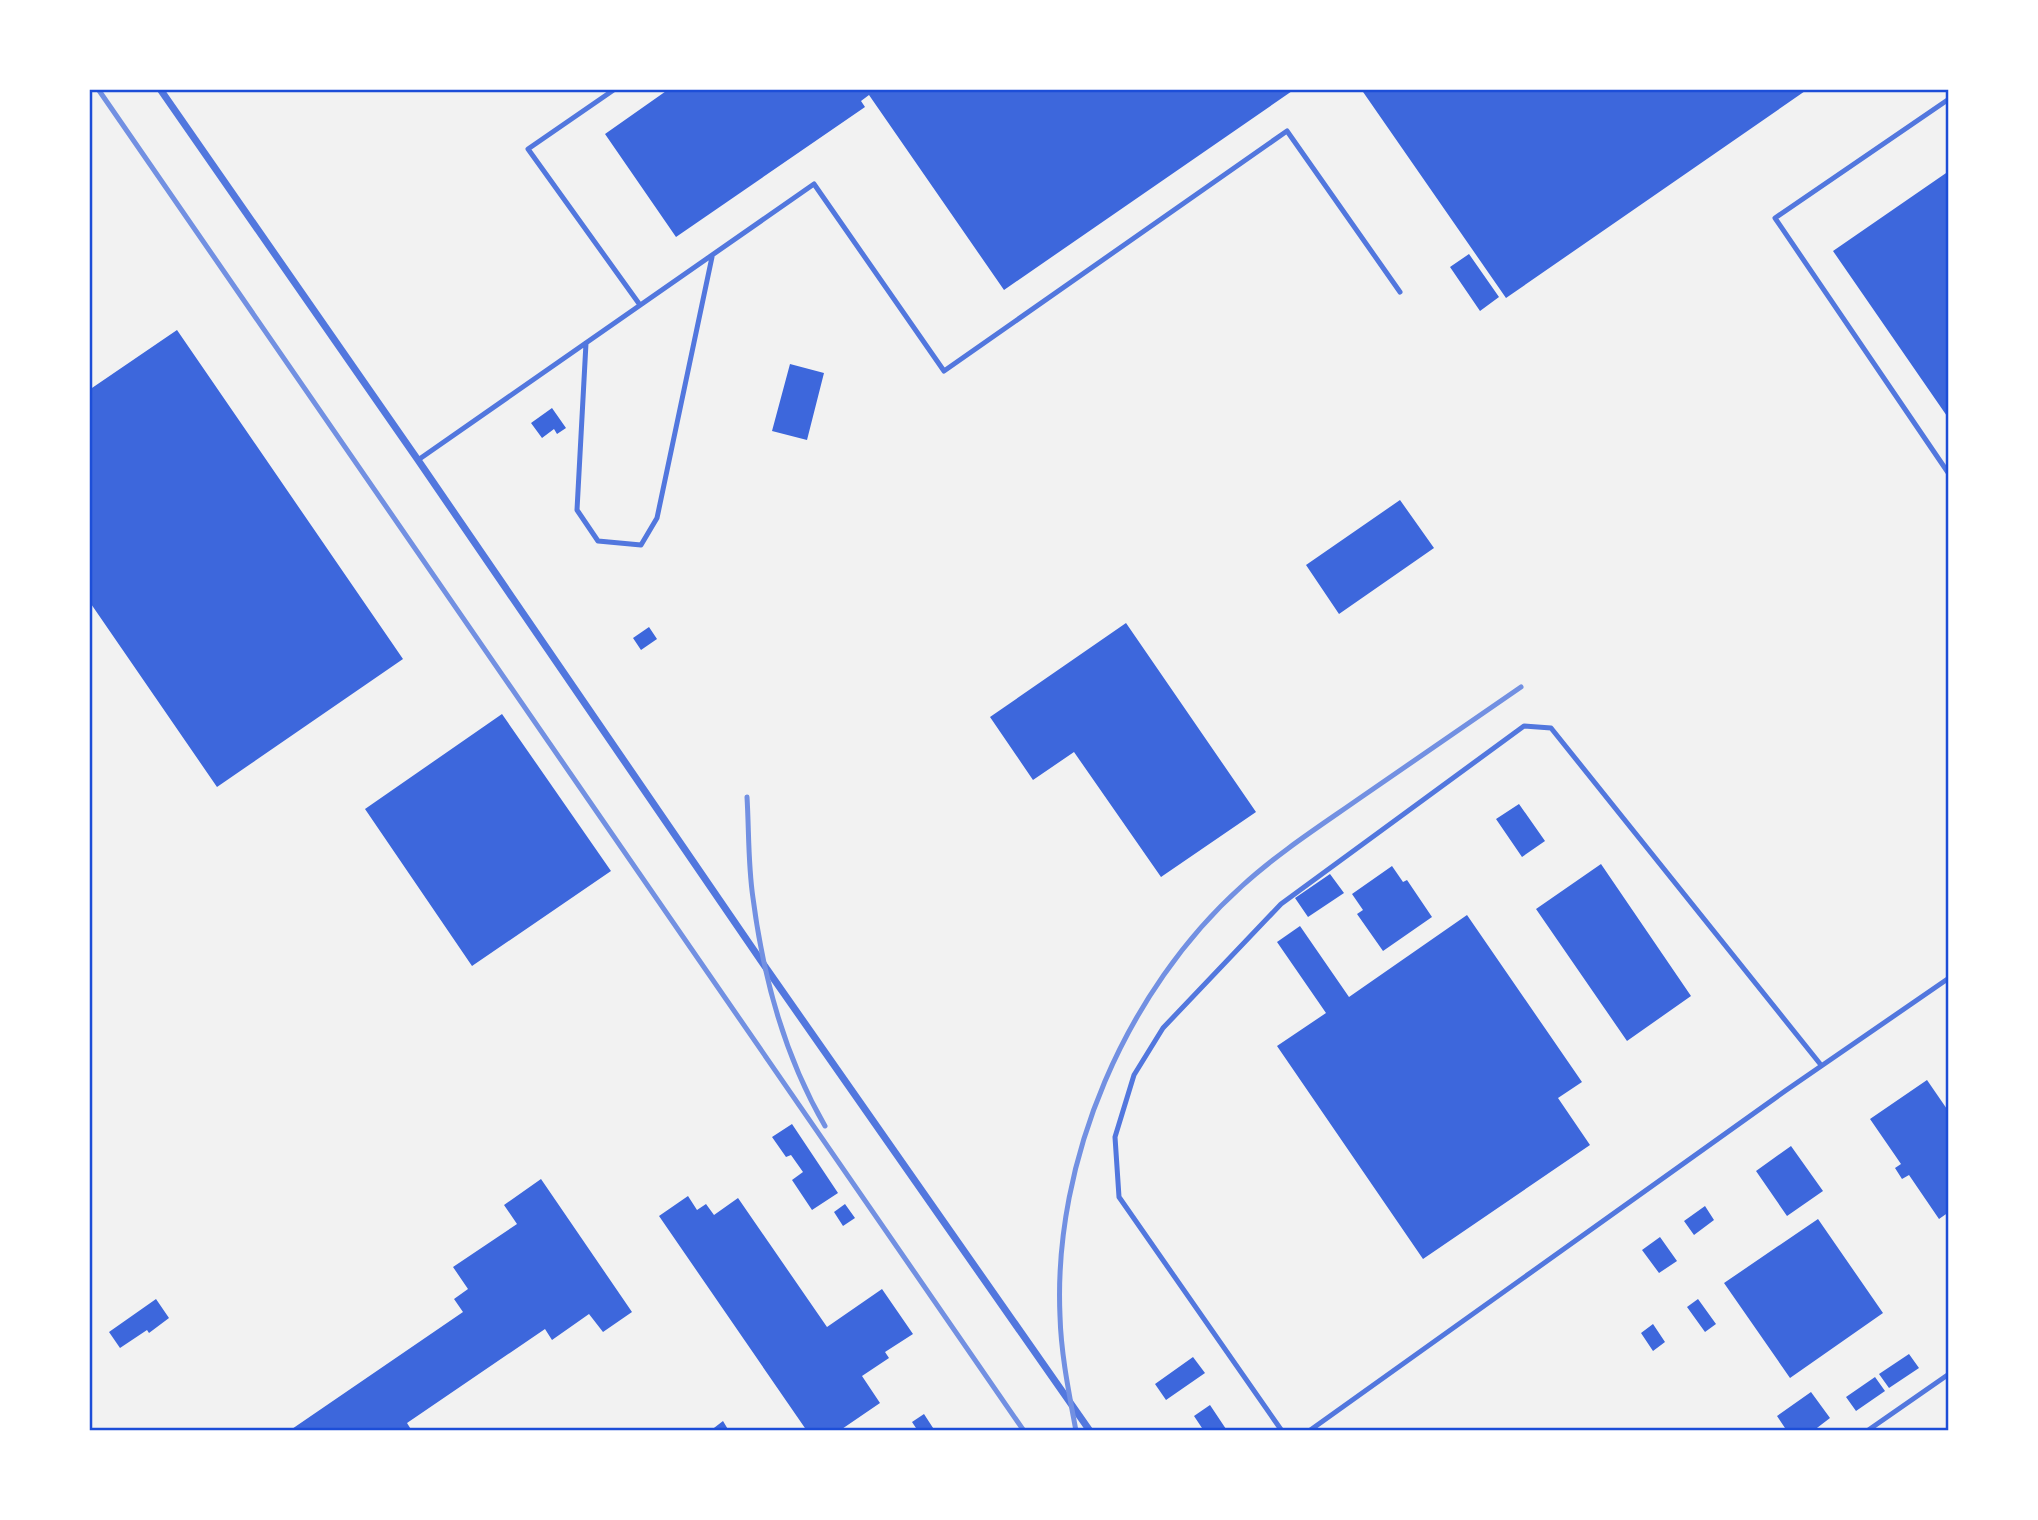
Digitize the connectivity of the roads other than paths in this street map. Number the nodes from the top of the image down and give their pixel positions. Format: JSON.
{"nodes":[{"id":1,"x":160,"y":89,"type":"edge"},
{"id":2,"x":615,"y":89,"type":"edge"},
{"id":3,"x":1949,"y":99,"type":"edge"},
{"id":4,"x":712,"y":256,"type":"junction"},
{"id":5,"x":1400,"y":292,"type":"dead end"},
{"id":6,"x":640,"y":305,"type":"junction"},
{"id":7,"x":586,"y":343,"type":"junction"},
{"id":8,"x":418,"y":460,"type":"junction"},
{"id":9,"x":1949,"y":474,"type":"edge"},
{"id":10,"x":1949,"y":978,"type":"edge"},
{"id":11,"x":1821,"y":1065,"type":"junction"},
{"id":12,"x":1949,"y":1374,"type":"edge"},
{"id":13,"x":1090,"y":1431,"type":"edge"},
{"id":14,"x":1282,"y":1431,"type":"edge"},
{"id":15,"x":1309,"y":1431,"type":"edge"},
{"id":16,"x":1867,"y":1431,"type":"edge"}],
"edges":[{"from":1,"to":8,"type":"street"},
{"from":2,"to":6,"type":"lane"},
{"from":3,"to":9,"type":"lane"},
{"from":4,"to":5,"type":"lane"},
{"from":4,"to":6,"type":"lane"},
{"from":4,"to":7,"type":"lane"},
{"from":6,"to":7,"type":"lane"},
{"from":7,"to":8,"type":"lane"},
{"from":8,"to":13,"type":"street"},
{"from":10,"to":11,"type":"lane"},
{"from":11,"to":14,"type":"lane"},
{"from":11,"to":15,"type":"lane"},
{"from":12,"to":16,"type":"lane"}]}
